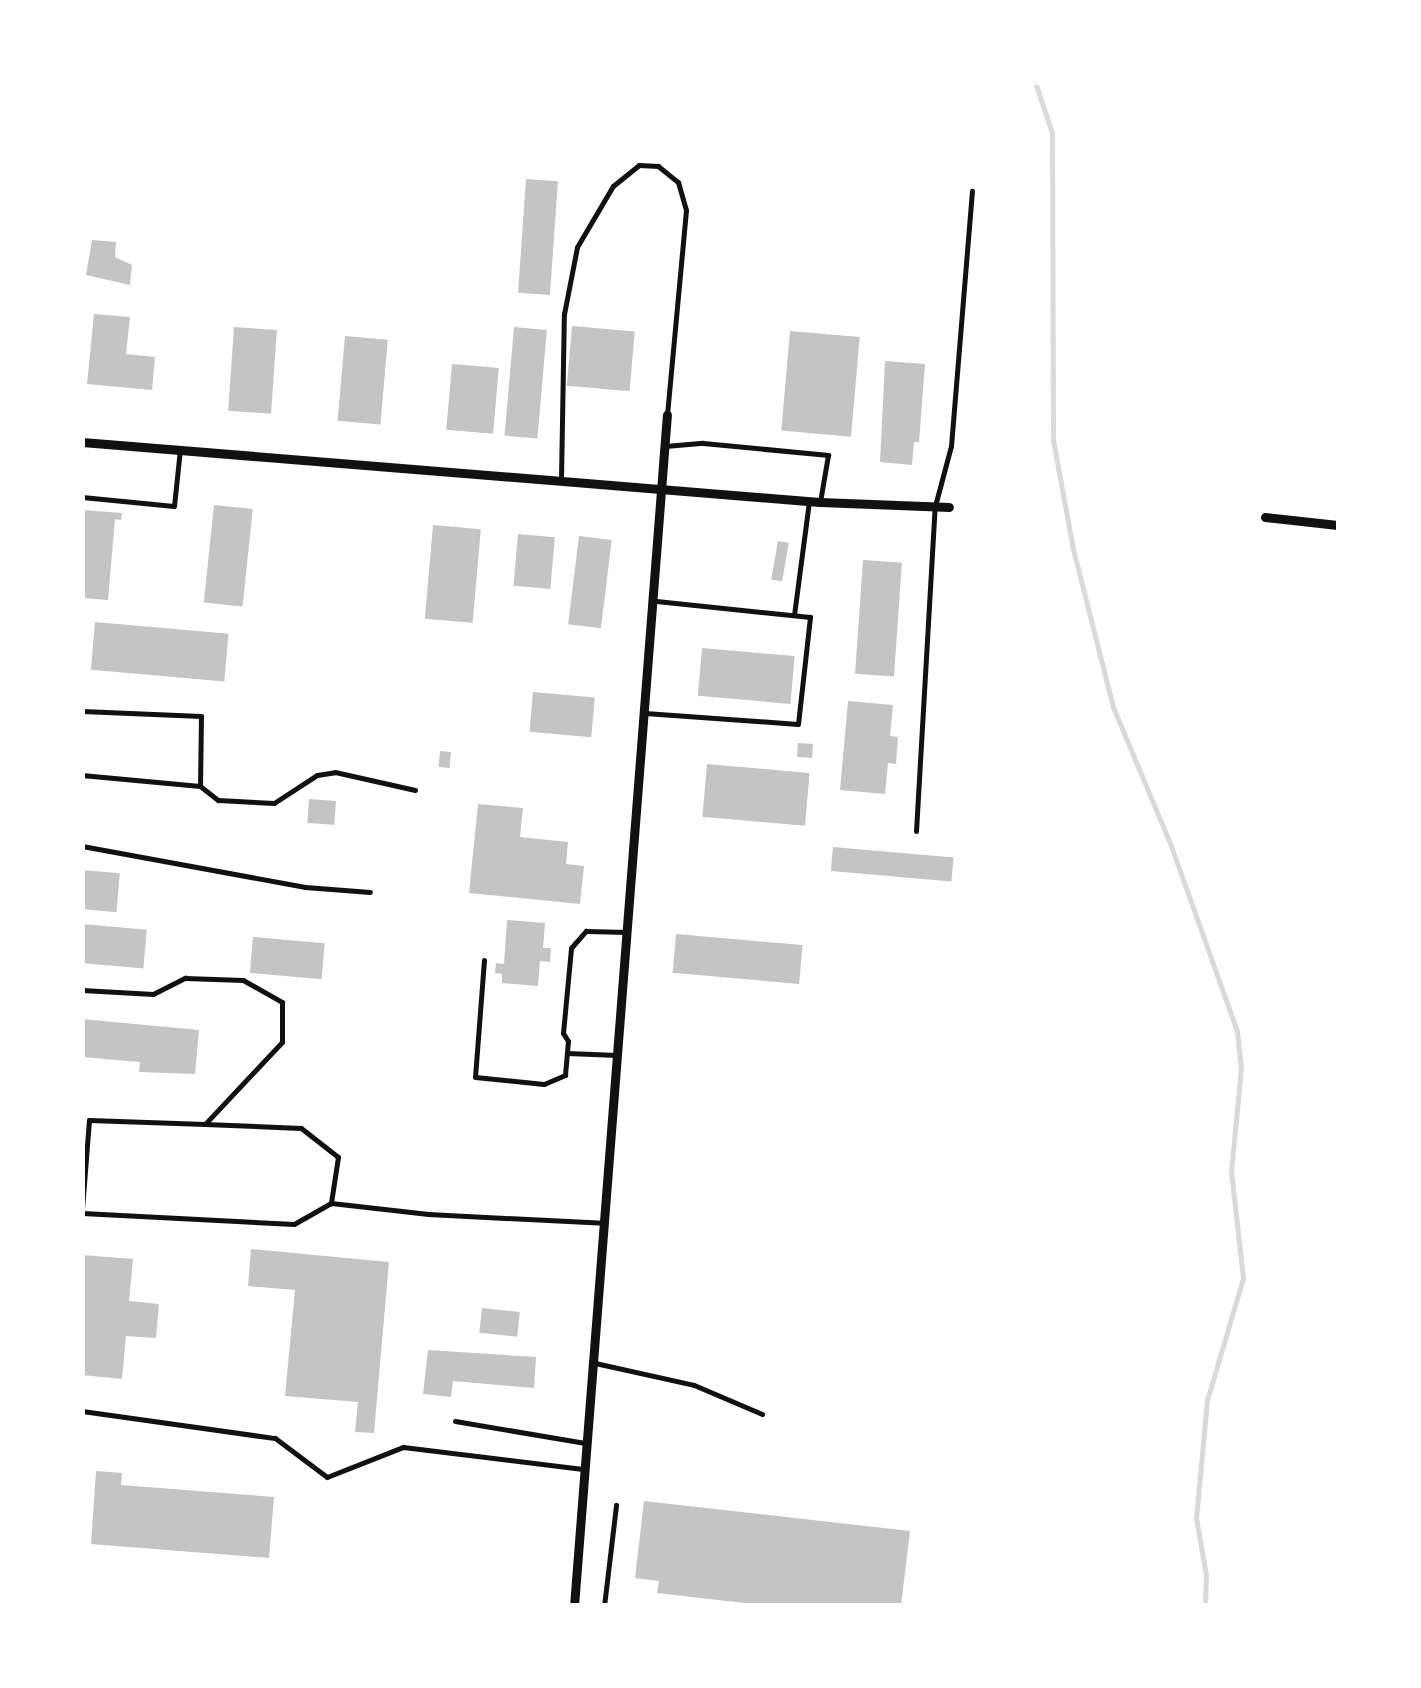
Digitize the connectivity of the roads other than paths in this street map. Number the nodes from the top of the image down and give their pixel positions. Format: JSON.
{"nodes":[{"id":1,"x":972,"y":191,"type":"dead end"},
{"id":2,"x":667,"y":415,"type":"joint"},
{"id":3,"x":82,"y":442,"type":"edge"},
{"id":4,"x":665,"y":446,"type":"junction"},
{"id":5,"x":180,"y":450,"type":"junction"},
{"id":6,"x":562,"y":480,"type":"junction"},
{"id":7,"x":663,"y":489,"type":"junction"},
{"id":8,"x":82,"y":497,"type":"edge"},
{"id":9,"x":809,"y":501,"type":"junction"},
{"id":10,"x":935,"y":506,"type":"junction"},
{"id":11,"x":949,"y":507,"type":"dead end"},
{"id":12,"x":1265,"y":518,"type":"dead end"},
{"id":13,"x":1338,"y":525,"type":"edge"},
{"id":14,"x":654,"y":602,"type":"junction"},
{"id":15,"x":794,"y":615,"type":"junction"},
{"id":16,"x":82,"y":711,"type":"edge"},
{"id":17,"x":644,"y":713,"type":"junction"},
{"id":18,"x":82,"y":775,"type":"edge"},
{"id":19,"x":200,"y":786,"type":"junction"},
{"id":20,"x":415,"y":790,"type":"dead end"},
{"id":21,"x":916,"y":831,"type":"dead end"},
{"id":22,"x":82,"y":846,"type":"edge"},
{"id":23,"x":370,"y":892,"type":"dead end"},
{"id":24,"x":627,"y":932,"type":"junction"},
{"id":25,"x":484,"y":960,"type":"dead end"},
{"id":26,"x":82,"y":990,"type":"edge"},
{"id":27,"x":567,"y":1053,"type":"junction"},
{"id":28,"x":617,"y":1054,"type":"junction"},
{"id":29,"x":205,"y":1124,"type":"junction"},
{"id":30,"x":332,"y":1202,"type":"junction"},
{"id":31,"x":82,"y":1211,"type":"edge"},
{"id":32,"x":603,"y":1223,"type":"junction"},
{"id":33,"x":592,"y":1363,"type":"junction"},
{"id":34,"x":82,"y":1411,"type":"edge"},
{"id":35,"x":762,"y":1414,"type":"dead end"},
{"id":36,"x":455,"y":1421,"type":"dead end"},
{"id":37,"x":585,"y":1443,"type":"junction"},
{"id":38,"x":583,"y":1468,"type":"junction"},
{"id":39,"x":616,"y":1505,"type":"dead end"},
{"id":40,"x":574,"y":1606,"type":"edge"},
{"id":41,"x":604,"y":1606,"type":"edge"}],
"edges":[{"from":1,"to":10,"type":"lane"},
{"from":2,"to":4,"type":"street"},
{"from":2,"to":6,"type":"lane"},
{"from":3,"to":5,"type":"street"},
{"from":4,"to":7,"type":"street"},
{"from":4,"to":9,"type":"lane"},
{"from":5,"to":6,"type":"street"},
{"from":5,"to":8,"type":"lane"},
{"from":6,"to":7,"type":"street"},
{"from":7,"to":9,"type":"street"},
{"from":7,"to":14,"type":"street"},
{"from":9,"to":10,"type":"street"},
{"from":9,"to":15,"type":"lane"},
{"from":10,"to":11,"type":"street"},
{"from":10,"to":21,"type":"lane"},
{"from":12,"to":13,"type":"street"},
{"from":14,"to":15,"type":"lane"},
{"from":14,"to":17,"type":"street"},
{"from":15,"to":17,"type":"lane"},
{"from":16,"to":19,"type":"lane"},
{"from":17,"to":24,"type":"street"},
{"from":18,"to":19,"type":"lane"},
{"from":19,"to":20,"type":"lane"},
{"from":22,"to":23,"type":"lane"},
{"from":24,"to":27,"type":"lane"},
{"from":24,"to":28,"type":"street"},
{"from":25,"to":27,"type":"lane"},
{"from":26,"to":29,"type":"lane"},
{"from":27,"to":28,"type":"lane"},
{"from":28,"to":32,"type":"street"},
{"from":29,"to":30,"type":"lane"},
{"from":29,"to":31,"type":"lane"},
{"from":30,"to":31,"type":"lane"},
{"from":30,"to":32,"type":"lane"},
{"from":32,"to":33,"type":"street"},
{"from":33,"to":35,"type":"lane"},
{"from":33,"to":37,"type":"street"},
{"from":34,"to":38,"type":"lane"},
{"from":36,"to":37,"type":"lane"},
{"from":37,"to":38,"type":"street"},
{"from":38,"to":40,"type":"street"},
{"from":39,"to":41,"type":"lane"}]}
